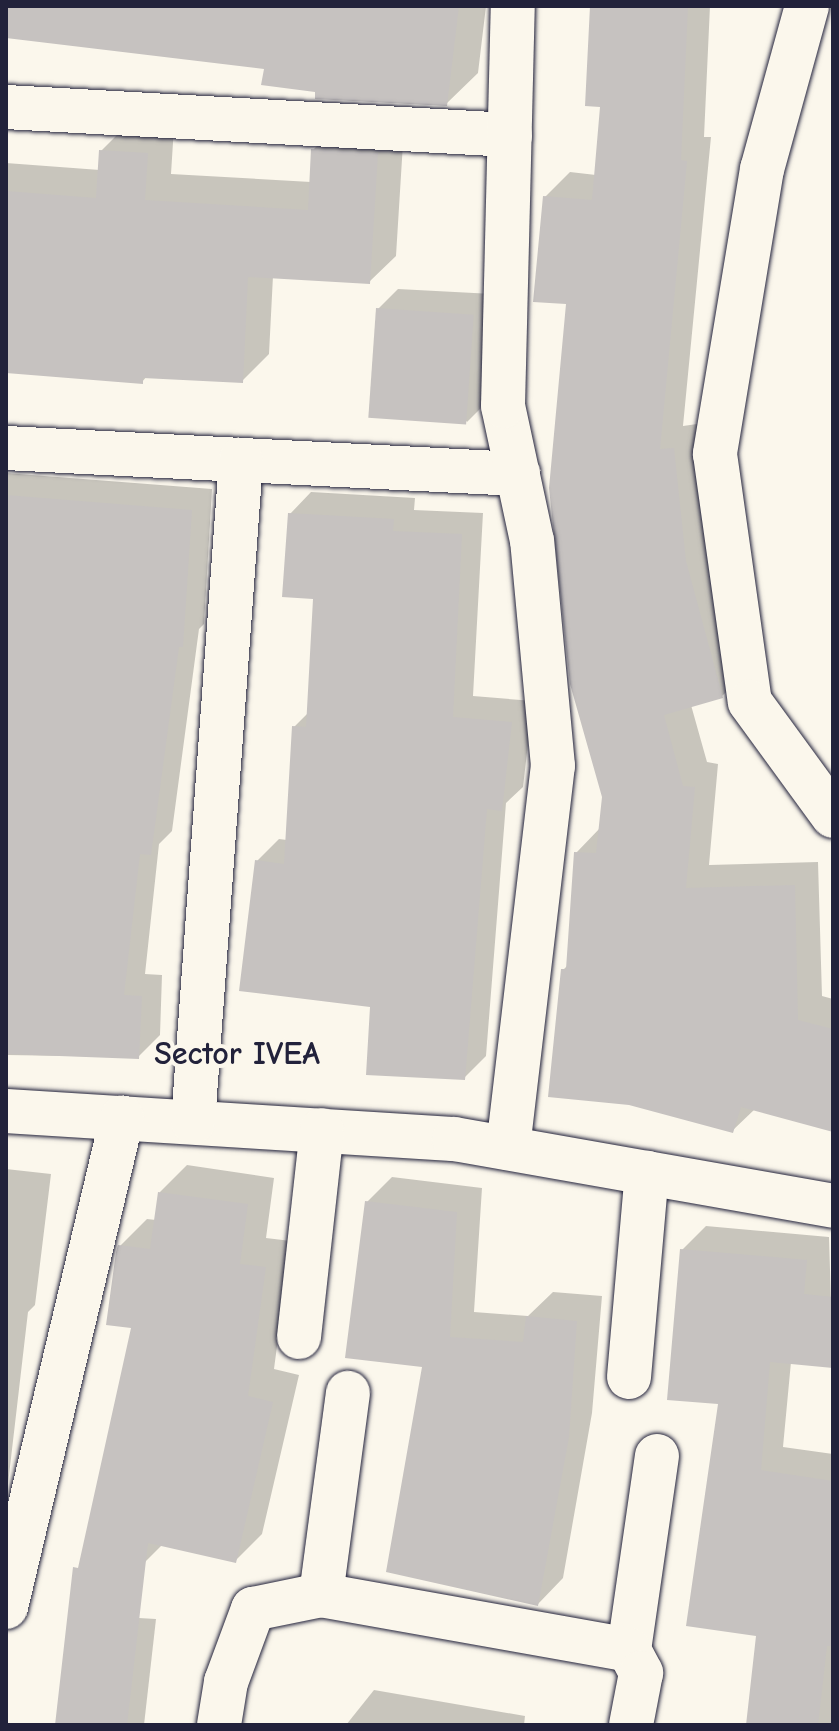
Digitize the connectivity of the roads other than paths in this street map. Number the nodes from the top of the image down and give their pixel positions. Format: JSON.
{"nodes":[{"id":1,"x":513,"y":6,"type":"edge"},
{"id":2,"x":807,"y":6,"type":"edge"},
{"id":3,"x":6,"y":107,"type":"edge"},
{"id":4,"x":510,"y":135,"type":"junction"},
{"id":5,"x":6,"y":448,"type":"edge"},
{"id":6,"x":241,"y":460,"type":"junction"},
{"id":7,"x":518,"y":474,"type":"junction"},
{"id":8,"x":833,"y":816,"type":"edge"},
{"id":9,"x":6,"y":1111,"type":"edge"},
{"id":10,"x":122,"y":1118,"type":"junction"},
{"id":11,"x":193,"y":1122,"type":"junction"},
{"id":12,"x":322,"y":1130,"type":"junction"},
{"id":13,"x":508,"y":1148,"type":"junction"},
{"id":14,"x":647,"y":1173,"type":"junction"},
{"id":15,"x":833,"y":1206,"type":"edge"},
{"id":16,"x":299,"y":1337,"type":"dead end"},
{"id":17,"x":629,"y":1377,"type":"dead end"},
{"id":18,"x":348,"y":1393,"type":"dead end"},
{"id":19,"x":657,"y":1456,"type":"dead end"},
{"id":20,"x":8,"y":1590,"type":"edge"},
{"id":21,"x":321,"y":1595,"type":"junction"},
{"id":22,"x":629,"y":1650,"type":"junction"},
{"id":23,"x":219,"y":1725,"type":"edge"},
{"id":24,"x":631,"y":1725,"type":"edge"}],
"edges":[{"from":1,"to":4,"type":"street"},
{"from":2,"to":8,"type":"street"},
{"from":3,"to":4,"type":"street"},
{"from":4,"to":7,"type":"street"},
{"from":5,"to":6,"type":"street"},
{"from":6,"to":7,"type":"street"},
{"from":6,"to":11,"type":"street"},
{"from":7,"to":13,"type":"street"},
{"from":9,"to":10,"type":"street"},
{"from":10,"to":11,"type":"street"},
{"from":10,"to":20,"type":"street"},
{"from":11,"to":12,"type":"street"},
{"from":12,"to":13,"type":"street"},
{"from":12,"to":16,"type":"street"},
{"from":13,"to":14,"type":"street"},
{"from":14,"to":15,"type":"street"},
{"from":14,"to":17,"type":"street"},
{"from":18,"to":21,"type":"street"},
{"from":19,"to":22,"type":"street"},
{"from":21,"to":22,"type":"street"},
{"from":21,"to":23,"type":"street"},
{"from":22,"to":24,"type":"street"}]}
